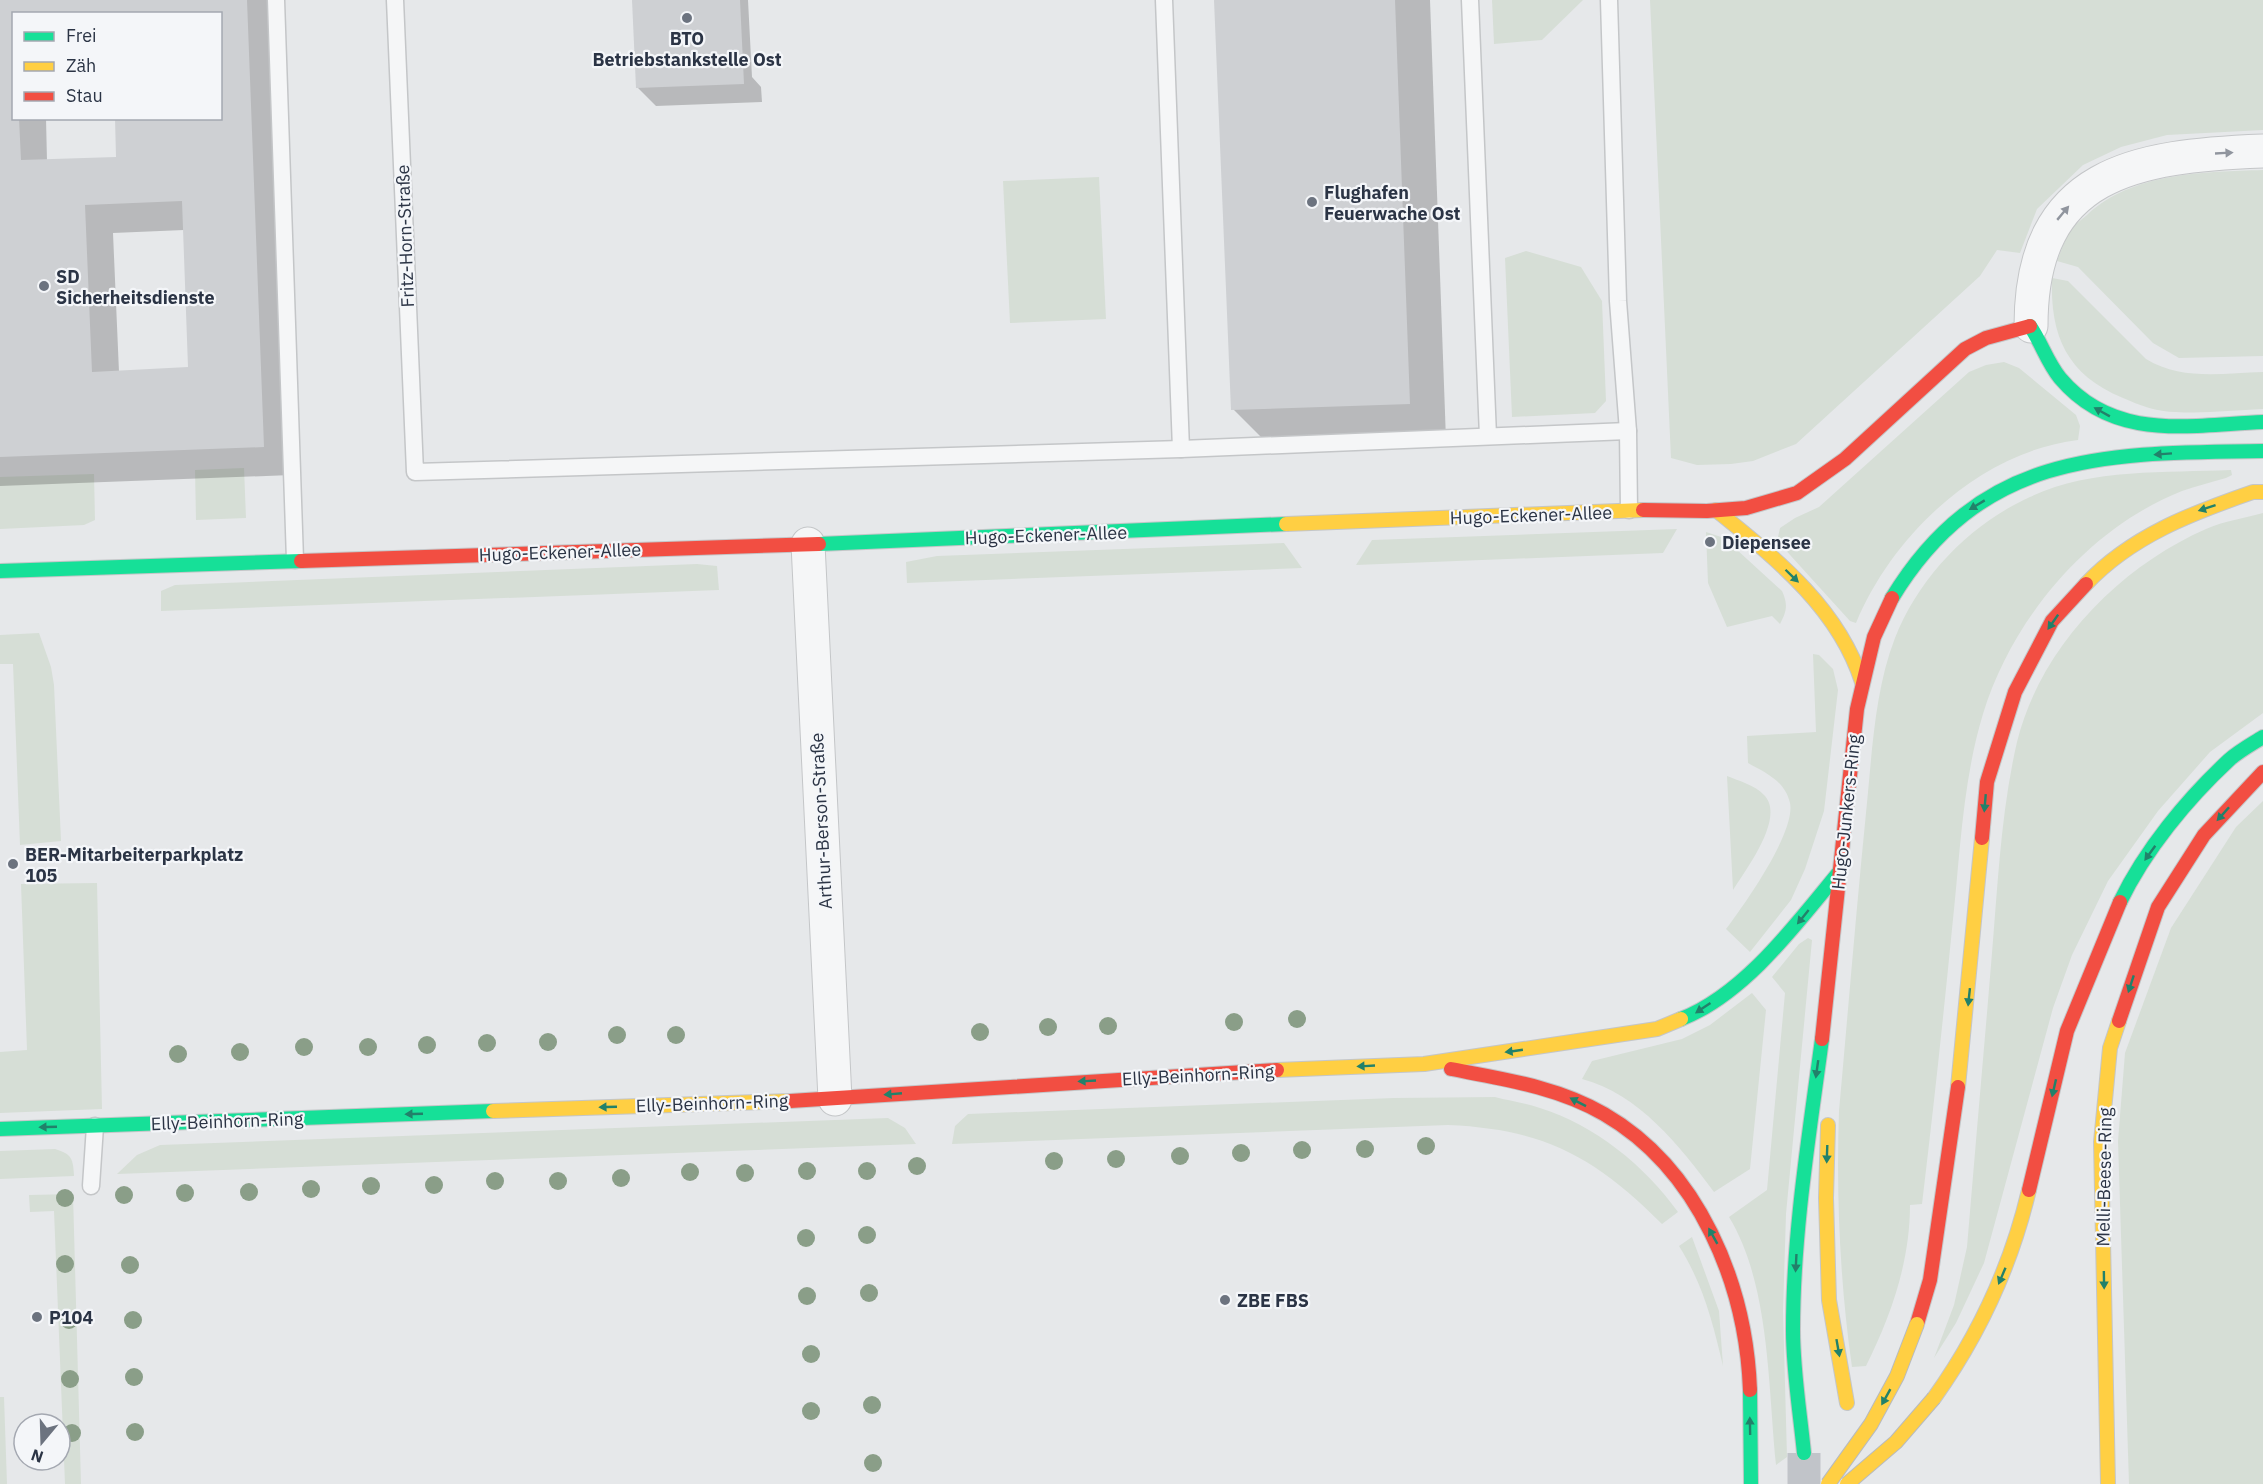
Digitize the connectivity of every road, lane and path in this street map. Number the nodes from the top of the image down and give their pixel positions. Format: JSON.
{"nodes":[{"id":1,"x":276,"y":0,"type":"edge"},
{"id":2,"x":395,"y":0,"type":"edge"},
{"id":3,"x":1164,"y":0,"type":"edge"},
{"id":4,"x":1470,"y":0,"type":"edge"},
{"id":5,"x":1609,"y":0,"type":"edge"},
{"id":6,"x":2263,"y":151,"type":"edge"},
{"id":7,"x":2031,"y":326,"type":"junction"},
{"id":8,"x":2263,"y":423,"type":"edge"},
{"id":9,"x":1628,"y":431,"type":"junction"},
{"id":10,"x":1488,"y":436,"type":"junction"},
{"id":11,"x":1181,"y":449,"type":"junction"},
{"id":12,"x":2263,"y":451,"type":"edge"},
{"id":13,"x":2263,"y":492,"type":"edge"},
{"id":14,"x":1629,"y":510,"type":"junction"},
{"id":15,"x":1716,"y":510,"type":"junction"},
{"id":16,"x":808,"y":544,"type":"junction"},
{"id":17,"x":296,"y":560,"type":"junction"},
{"id":18,"x":0,"y":571,"type":"edge"},
{"id":19,"x":1862,"y":682,"type":"junction"},
{"id":20,"x":2263,"y":737,"type":"edge"},
{"id":21,"x":2263,"y":772,"type":"edge"},
{"id":22,"x":1840,"y":871,"type":"junction"},
{"id":23,"x":1833,"y":949,"type":"junction"},
{"id":24,"x":1424,"y":1064,"type":"junction"},
{"id":25,"x":1829,"y":1091,"type":"dead end"},
{"id":26,"x":835,"y":1098,"type":"junction"},
{"id":27,"x":1828,"y":1115,"type":"dead end"},
{"id":28,"x":95,"y":1126,"type":"junction"},
{"id":29,"x":0,"y":1129,"type":"edge"},
{"id":30,"x":91,"y":1186,"type":"dead end"},
{"id":31,"x":1847,"y":1403,"type":"dead end"},
{"id":32,"x":1804,"y":1453,"type":"tunnel mouth"},
{"id":33,"x":1751,"y":1484,"type":"edge"},
{"id":34,"x":1828,"y":1484,"type":"edge"},
{"id":35,"x":1846,"y":1484,"type":"edge"},
{"id":36,"x":2108,"y":1484,"type":"edge"}],
"edges":[{"from":1,"to":17,"type":"lane"},
{"from":2,"to":11,"type":"lane","name":"Fritz-Horn-Straße"},
{"from":3,"to":11,"type":"lane"},
{"from":4,"to":10,"type":"lane"},
{"from":5,"to":9,"type":"lane"},
{"from":7,"to":6,"type":"street","one_way":true},
{"from":8,"to":7,"type":"main road","one_way":true},
{"from":7,"to":15,"type":"main road","name":"Hugo-Eckener-Allee"},
{"from":9,"to":10,"type":"lane"},
{"from":9,"to":14,"type":"lane"},
{"from":10,"to":11,"type":"lane"},
{"from":12,"to":19,"type":"main road","name":"Hugo-Junkers-Ring","one_way":true},
{"from":13,"to":34,"type":"main road","one_way":true,"bridge":true},
{"from":14,"to":15,"type":"main road","name":"Hugo-Eckener-Allee"},
{"from":14,"to":16,"type":"main road","name":"Hugo-Eckener-Allee"},
{"from":15,"to":19,"type":"main road","one_way":true},
{"from":16,"to":17,"type":"main road","name":"Hugo-Eckener-Allee"},
{"from":16,"to":26,"type":"street","name":"Arthur-Berson-Straße"},
{"from":17,"to":18,"type":"main road","name":"Hugo-Eckener-Allee"},
{"from":19,"to":22,"type":"main road","name":"Hugo-Junkers-Ring"},
{"from":20,"to":35,"type":"main road","one_way":true,"bridge":true},
{"from":21,"to":36,"type":"main road","name":"Melli-Beese-Ring","one_way":true},
{"from":22,"to":23,"type":"main road","name":"Hugo-Junkers-Ring"},
{"from":22,"to":24,"type":"main road","name":"Elly-Beinhorn-Ring","one_way":true},
{"from":23,"to":25,"type":"main road"},
{"from":23,"to":32,"type":"main road","name":"Hugo-Junkers-Ring","one_way":true},
{"from":24,"to":26,"type":"main road","name":"Elly-Beinhorn-Ring","one_way":true},
{"from":33,"to":24,"type":"main road","name":"Elly-Beinhorn-Ring","one_way":true},
{"from":26,"to":28,"type":"main road","name":"Elly-Beinhorn-Ring","one_way":true},
{"from":27,"to":31,"type":"main road","one_way":true},
{"from":28,"to":29,"type":"main road","name":"Elly-Beinhorn-Ring","one_way":true},
{"from":28,"to":30,"type":"lane"}]}
